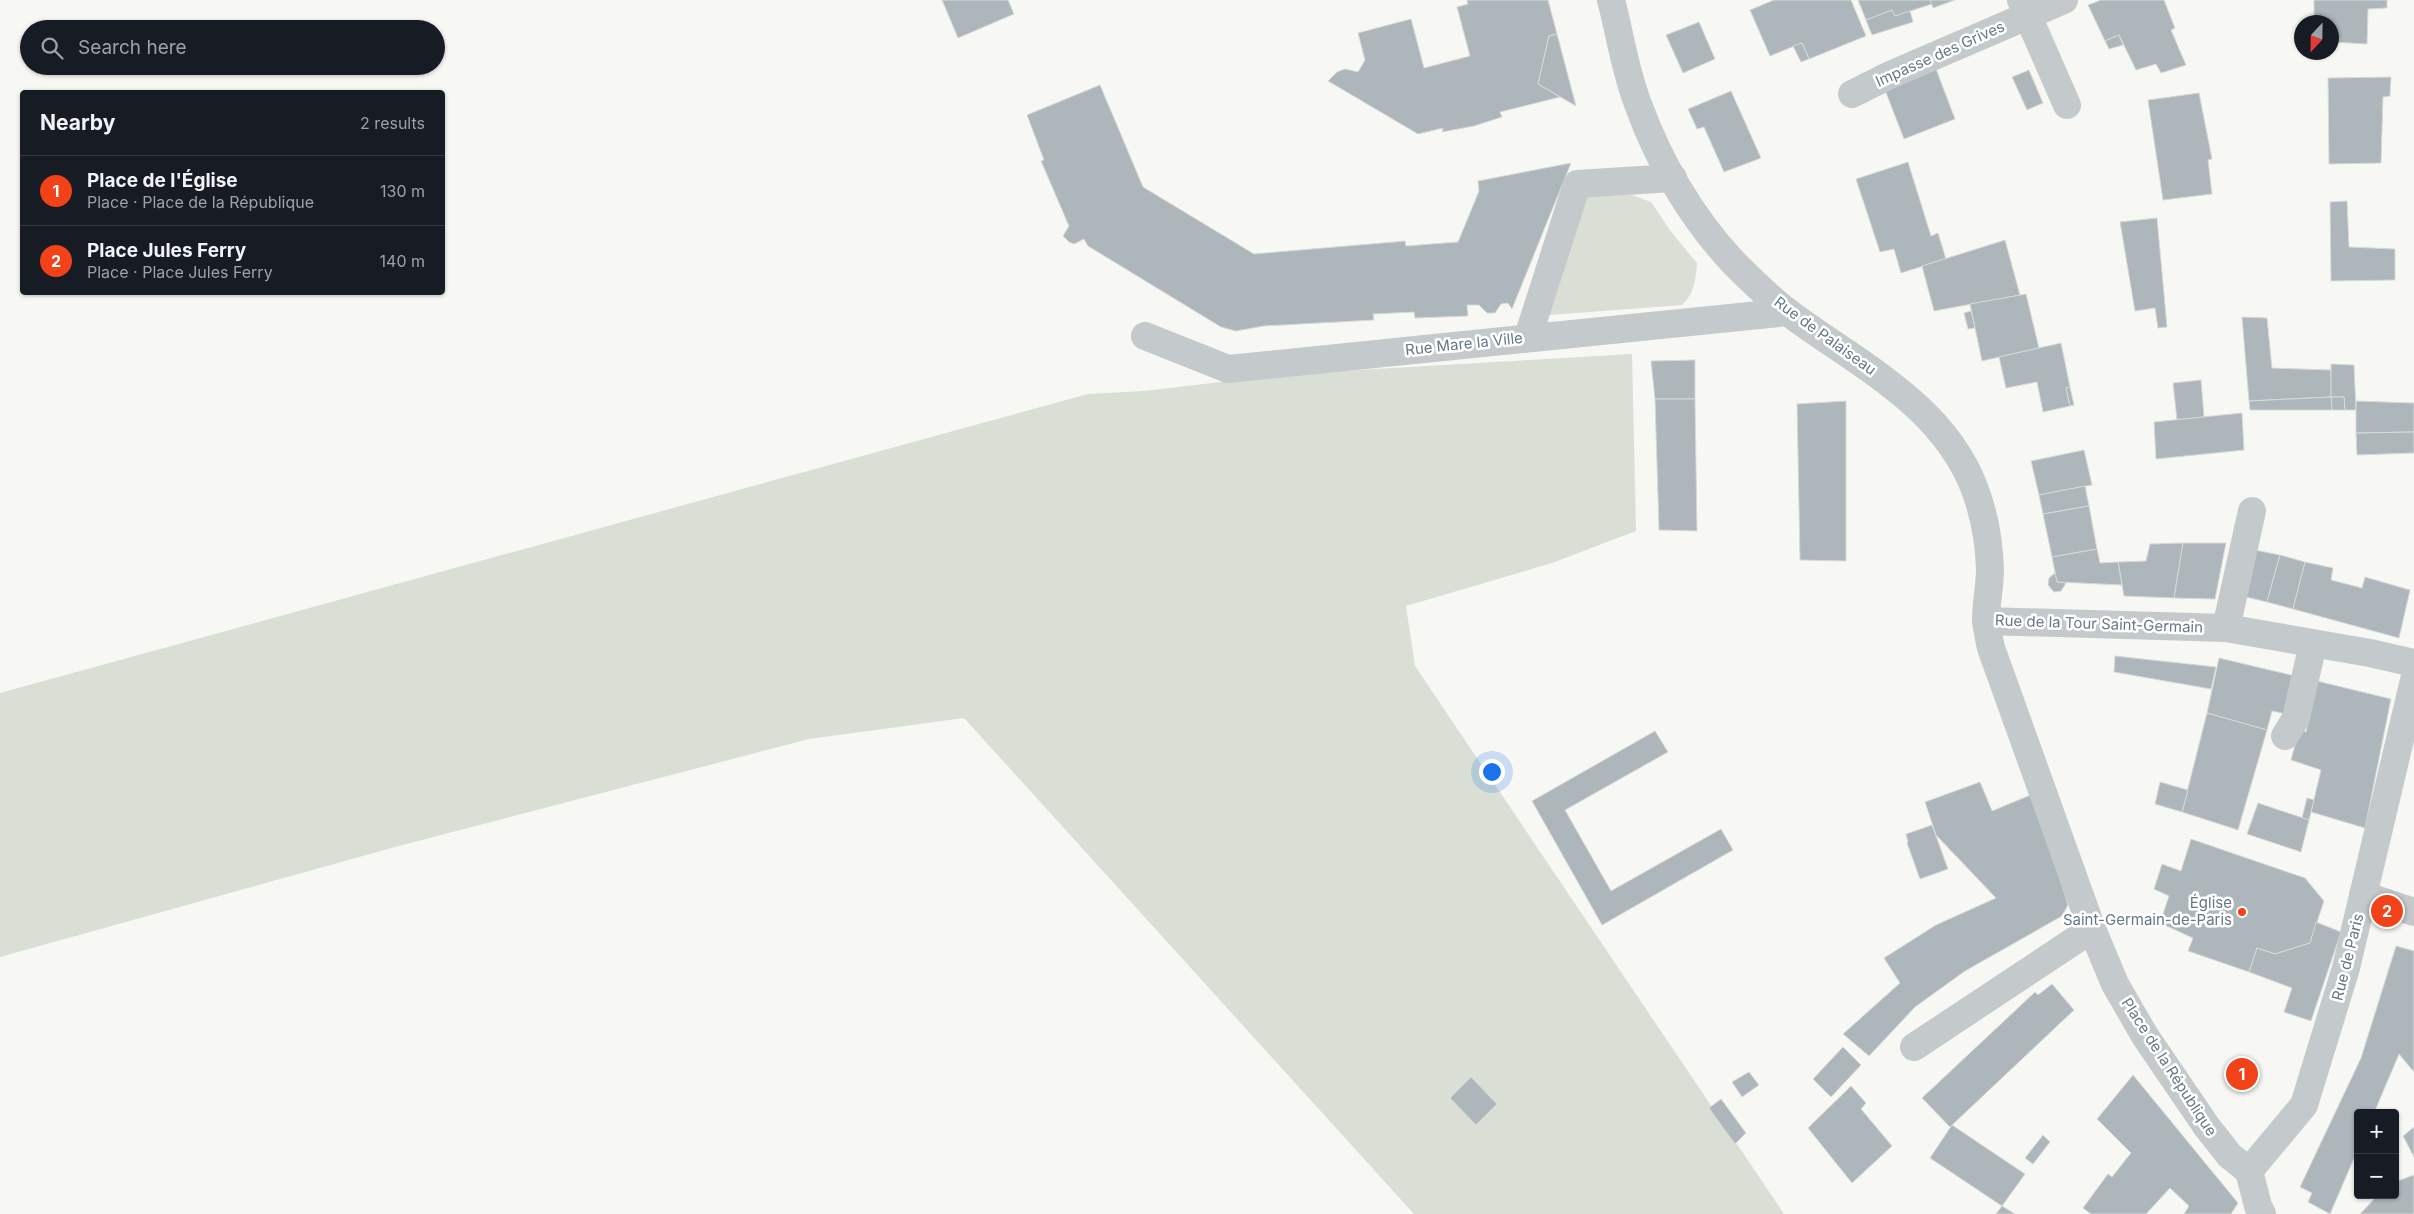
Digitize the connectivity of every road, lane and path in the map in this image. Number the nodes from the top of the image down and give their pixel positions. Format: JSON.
{"nodes":[{"id":1,"x":1611,"y":0,"type":"edge"},
{"id":2,"x":2064,"y":0,"type":"edge"},
{"id":3,"x":2024,"y":8,"type":"edge"},
{"id":4,"x":1852,"y":94,"type":"dead end"},
{"id":5,"x":2067,"y":105,"type":"dead end"},
{"id":6,"x":1674,"y":178,"type":"junction"},
{"id":7,"x":1788,"y":312,"type":"junction"},
{"id":8,"x":1145,"y":336,"type":"dead end"},
{"id":9,"x":1528,"y":337,"type":"junction"},
{"id":10,"x":2252,"y":511,"type":"dead end"},
{"id":11,"x":1986,"y":621,"type":"junction"},
{"id":12,"x":2226,"y":628,"type":"junction"},
{"id":13,"x":2313,"y":644,"type":"junction"},
{"id":14,"x":2414,"y":663,"type":"edge"},
{"id":15,"x":2414,"y":680,"type":"edge"},
{"id":16,"x":2284,"y":736,"type":"dead end"},
{"id":17,"x":2362,"y":895,"type":"junction"},
{"id":18,"x":2414,"y":912,"type":"edge"},
{"id":19,"x":2092,"y":929,"type":"junction"},
{"id":20,"x":1914,"y":1047,"type":"dead end"},
{"id":21,"x":2249,"y":1171,"type":"junction"},
{"id":22,"x":2262,"y":1214,"type":"edge"}],
"edges":[{"from":1,"to":6,"type":"street","name":"Rue de Palaiseau"},
{"from":2,"to":3,"type":"street","name":"Impasse des Grives"},
{"from":3,"to":4,"type":"street","name":"Impasse des Grives"},
{"from":3,"to":5,"type":"street"},
{"from":6,"to":7,"type":"street","name":"Rue de Palaiseau"},
{"from":6,"to":9,"type":"street"},
{"from":7,"to":9,"type":"street","name":"Rue Mare la Ville"},
{"from":7,"to":11,"type":"street","name":"Rue de Palaiseau"},
{"from":8,"to":9,"type":"street","name":"Rue Mare la Ville"},
{"from":10,"to":12,"type":"street"},
{"from":11,"to":12,"type":"street","name":"Rue de la Tour Saint-Germain"},
{"from":11,"to":19,"type":"street","name":"Rue de la Tour Saint-Germain"},
{"from":12,"to":13,"type":"street","name":"Rue de la Tour Saint-Germain"},
{"from":13,"to":14,"type":"street","name":"Rue de la Tour Saint-Germain"},
{"from":13,"to":16,"type":"street"},
{"from":15,"to":17,"type":"street","name":"Rue de Paris"},
{"from":17,"to":18,"type":"street"},
{"from":17,"to":21,"type":"street","name":"Rue de Paris"},
{"from":19,"to":20,"type":"street"},
{"from":19,"to":21,"type":"street","name":"Place de la République"},
{"from":21,"to":22,"type":"street"}]}
